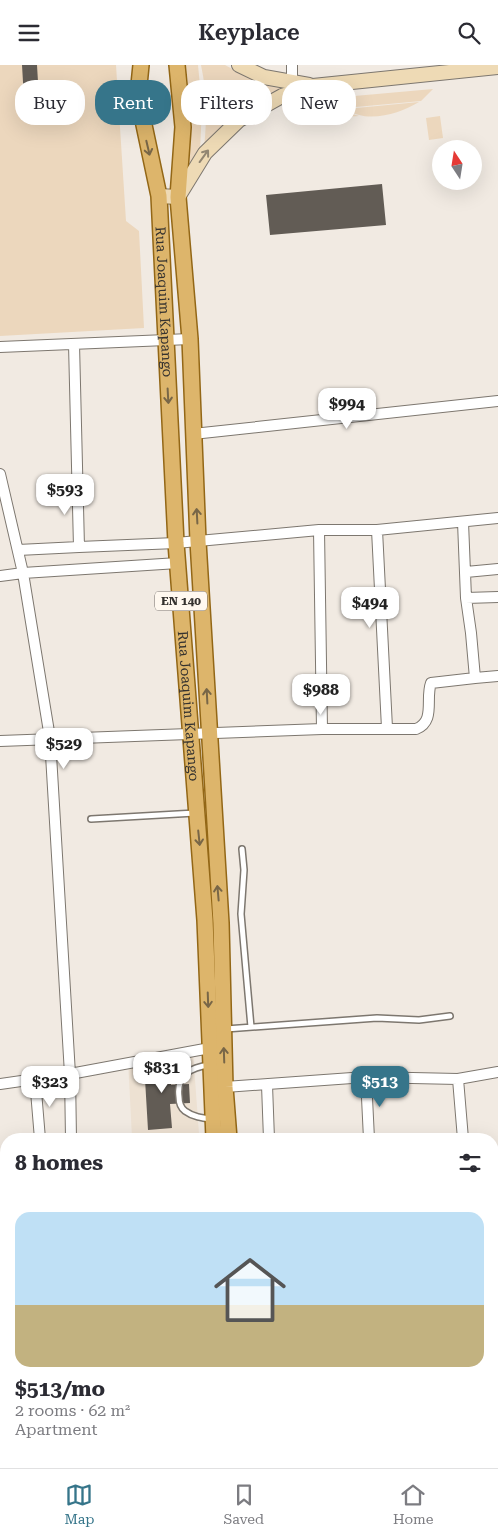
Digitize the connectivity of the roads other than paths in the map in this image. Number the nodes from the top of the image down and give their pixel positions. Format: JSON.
{"nodes":[{"id":1,"x":141,"y":65,"type":"edge"},
{"id":2,"x":177,"y":65,"type":"edge"},
{"id":3,"x":239,"y":65,"type":"edge"},
{"id":4,"x":292,"y":65,"type":"edge"},
{"id":5,"x":498,"y":67,"type":"edge"},
{"id":6,"x":282,"y":80,"type":"edge"},
{"id":7,"x":292,"y":80,"type":"edge"},
{"id":8,"x":356,"y":82,"type":"edge"},
{"id":9,"x":282,"y":95,"type":"edge"},
{"id":10,"x":160,"y":196,"type":"junction"},
{"id":11,"x":178,"y":197,"type":"junction"},
{"id":12,"x":165,"y":339,"type":"junction"},
{"id":13,"x":190,"y":339,"type":"junction"},
{"id":14,"x":74,"y":344,"type":"junction"},
{"id":15,"x":0,"y":347,"type":"edge"},
{"id":16,"x":498,"y":401,"type":"edge"},
{"id":17,"x":193,"y":434,"type":"junction"},
{"id":18,"x":0,"y":474,"type":"edge"},
{"id":19,"x":498,"y":518,"type":"edge"},
{"id":20,"x":463,"y":522,"type":"junction"},
{"id":21,"x":319,"y":530,"type":"junction"},
{"id":22,"x":377,"y":530,"type":"junction"},
{"id":23,"x":198,"y":541,"type":"junction"},
{"id":24,"x":176,"y":543,"type":"junction"},
{"id":25,"x":79,"y":547,"type":"junction"},
{"id":26,"x":18,"y":550,"type":"junction"},
{"id":27,"x":178,"y":563,"type":"junction"},
{"id":28,"x":498,"y":569,"type":"edge"},
{"id":29,"x":466,"y":572,"type":"junction"},
{"id":30,"x":22,"y":573,"type":"junction"},
{"id":31,"x":0,"y":575,"type":"edge"},
{"id":32,"x":498,"y":597,"type":"edge"},
{"id":33,"x":466,"y":598,"type":"junction"},
{"id":34,"x":498,"y":676,"type":"edge"},
{"id":35,"x":474,"y":678,"type":"junction"},
{"id":36,"x":387,"y":728,"type":"junction"},
{"id":37,"x":322,"y":729,"type":"junction"},
{"id":38,"x":209,"y":733,"type":"junction"},
{"id":39,"x":190,"y":734,"type":"junction"},
{"id":40,"x":50,"y":738,"type":"junction"},
{"id":41,"x":0,"y":741,"type":"edge"},
{"id":42,"x":195,"y":813,"type":"junction"},
{"id":43,"x":91,"y":819,"type":"dead end"},
{"id":44,"x":242,"y":849,"type":"dead end"},
{"id":45,"x":450,"y":1016,"type":"dead end"},
{"id":46,"x":251,"y":1027,"type":"junction"},
{"id":47,"x":224,"y":1029,"type":"junction"},
{"id":48,"x":210,"y":1048,"type":"junction"},
{"id":49,"x":211,"y":1065,"type":"junction"},
{"id":50,"x":498,"y":1072,"type":"edge"},
{"id":51,"x":70,"y":1074,"type":"junction"},
{"id":52,"x":366,"y":1077,"type":"junction"},
{"id":53,"x":35,"y":1079,"type":"junction"},
{"id":54,"x":458,"y":1079,"type":"junction"},
{"id":55,"x":0,"y":1084,"type":"edge"},
{"id":56,"x":267,"y":1085,"type":"junction"},
{"id":57,"x":226,"y":1087,"type":"junction"},
{"id":58,"x":213,"y":1119,"type":"junction"},
{"id":59,"x":40,"y":1133,"type":"edge"},
{"id":60,"x":71,"y":1133,"type":"edge"},
{"id":61,"x":214,"y":1133,"type":"edge"},
{"id":62,"x":229,"y":1133,"type":"edge"},
{"id":63,"x":269,"y":1133,"type":"edge"},
{"id":64,"x":369,"y":1133,"type":"edge"},
{"id":65,"x":462,"y":1133,"type":"edge"}],
"edges":[{"from":1,"to":10,"type":"main road","name":"Rua Joaquim Kapango","number":"EN 140","one_way":true},
{"from":2,"to":11,"type":"main road","name":"Rua Joaquim Kapango","number":"EN 140"},
{"from":3,"to":6,"type":"street"},
{"from":4,"to":7,"type":"street"},
{"from":5,"to":8,"type":"street"},
{"from":11,"to":9,"type":"street","one_way":true},
{"from":10,"to":11,"type":"street"},
{"from":10,"to":12,"type":"main road","name":"Rua Joaquim Kapango","number":"EN 140"},
{"from":11,"to":13,"type":"main road","name":"Rua Joaquim Kapango","number":"EN 140"},
{"from":12,"to":13,"type":"street"},
{"from":12,"to":14,"type":"street"},
{"from":12,"to":24,"type":"main road","name":"Rua Joaquim Kapango","number":"EN 140","one_way":true},
{"from":13,"to":17,"type":"main road","name":"Rua Joaquim Kapango","number":"EN 140"},
{"from":14,"to":15,"type":"street"},
{"from":14,"to":25,"type":"street"},
{"from":16,"to":17,"type":"street"},
{"from":23,"to":17,"type":"main road","name":"Rua Joaquim Kapango","number":"EN 140","one_way":true},
{"from":18,"to":26,"type":"street"},
{"from":19,"to":20,"type":"street"},
{"from":20,"to":22,"type":"street"},
{"from":20,"to":29,"type":"street"},
{"from":21,"to":22,"type":"street"},
{"from":21,"to":23,"type":"street"},
{"from":21,"to":37,"type":"street"},
{"from":22,"to":36,"type":"street"},
{"from":23,"to":24,"type":"street"},
{"from":38,"to":23,"type":"main road","name":"Rua Joaquim Kapango","number":"EN 140","one_way":true},
{"from":24,"to":25,"type":"street"},
{"from":24,"to":27,"type":"main road","name":"Rua Joaquim Kapango","number":"EN 140"},
{"from":25,"to":26,"type":"street"},
{"from":26,"to":30,"type":"street"},
{"from":27,"to":30,"type":"street"},
{"from":27,"to":39,"type":"main road","name":"Rua Joaquim Kapango","number":"EN 140"},
{"from":28,"to":29,"type":"street"},
{"from":29,"to":33,"type":"street"},
{"from":30,"to":31,"type":"street"},
{"from":30,"to":40,"type":"street"},
{"from":32,"to":33,"type":"street"},
{"from":33,"to":35,"type":"street"},
{"from":34,"to":35,"type":"street"},
{"from":35,"to":36,"type":"street"},
{"from":36,"to":37,"type":"street"},
{"from":37,"to":38,"type":"street"},
{"from":38,"to":39,"type":"street"},
{"from":47,"to":38,"type":"main road","name":"Rua Joaquim Kapango","number":"EN 140","one_way":true},
{"from":39,"to":40,"type":"street"},
{"from":39,"to":42,"type":"main road","name":"Rua Joaquim Kapango","number":"EN 140"},
{"from":40,"to":41,"type":"street"},
{"from":40,"to":51,"type":"street"},
{"from":42,"to":43,"type":"lane"},
{"from":42,"to":48,"type":"main road","name":"Rua Joaquim Kapango","number":"EN 140","one_way":true},
{"from":44,"to":46,"type":"lane"},
{"from":45,"to":46,"type":"lane"},
{"from":46,"to":47,"type":"lane"},
{"from":57,"to":47,"type":"main road","name":"Rua Joaquim Kapango","number":"EN 140","one_way":true},
{"from":48,"to":49,"type":"main road","name":"Rua Joaquim Kapango","number":"EN 140"},
{"from":48,"to":51,"type":"street"},
{"from":49,"to":58,"type":"main road","name":"Rua Joaquim Kapango","number":"EN 140"},
{"from":49,"to":58,"type":"lane"},
{"from":50,"to":54,"type":"street"},
{"from":51,"to":53,"type":"street"},
{"from":51,"to":60,"type":"street"},
{"from":52,"to":54,"type":"street"},
{"from":52,"to":56,"type":"street"},
{"from":52,"to":64,"type":"street"},
{"from":53,"to":55,"type":"street"},
{"from":53,"to":59,"type":"street"},
{"from":54,"to":65,"type":"street"},
{"from":56,"to":57,"type":"street"},
{"from":56,"to":63,"type":"street"},
{"from":57,"to":62,"type":"main road","name":"Rua Joaquim Kapango","number":"EN 140"},
{"from":58,"to":61,"type":"main road","name":"Rua Joaquim Kapango","number":"EN 140"}]}
